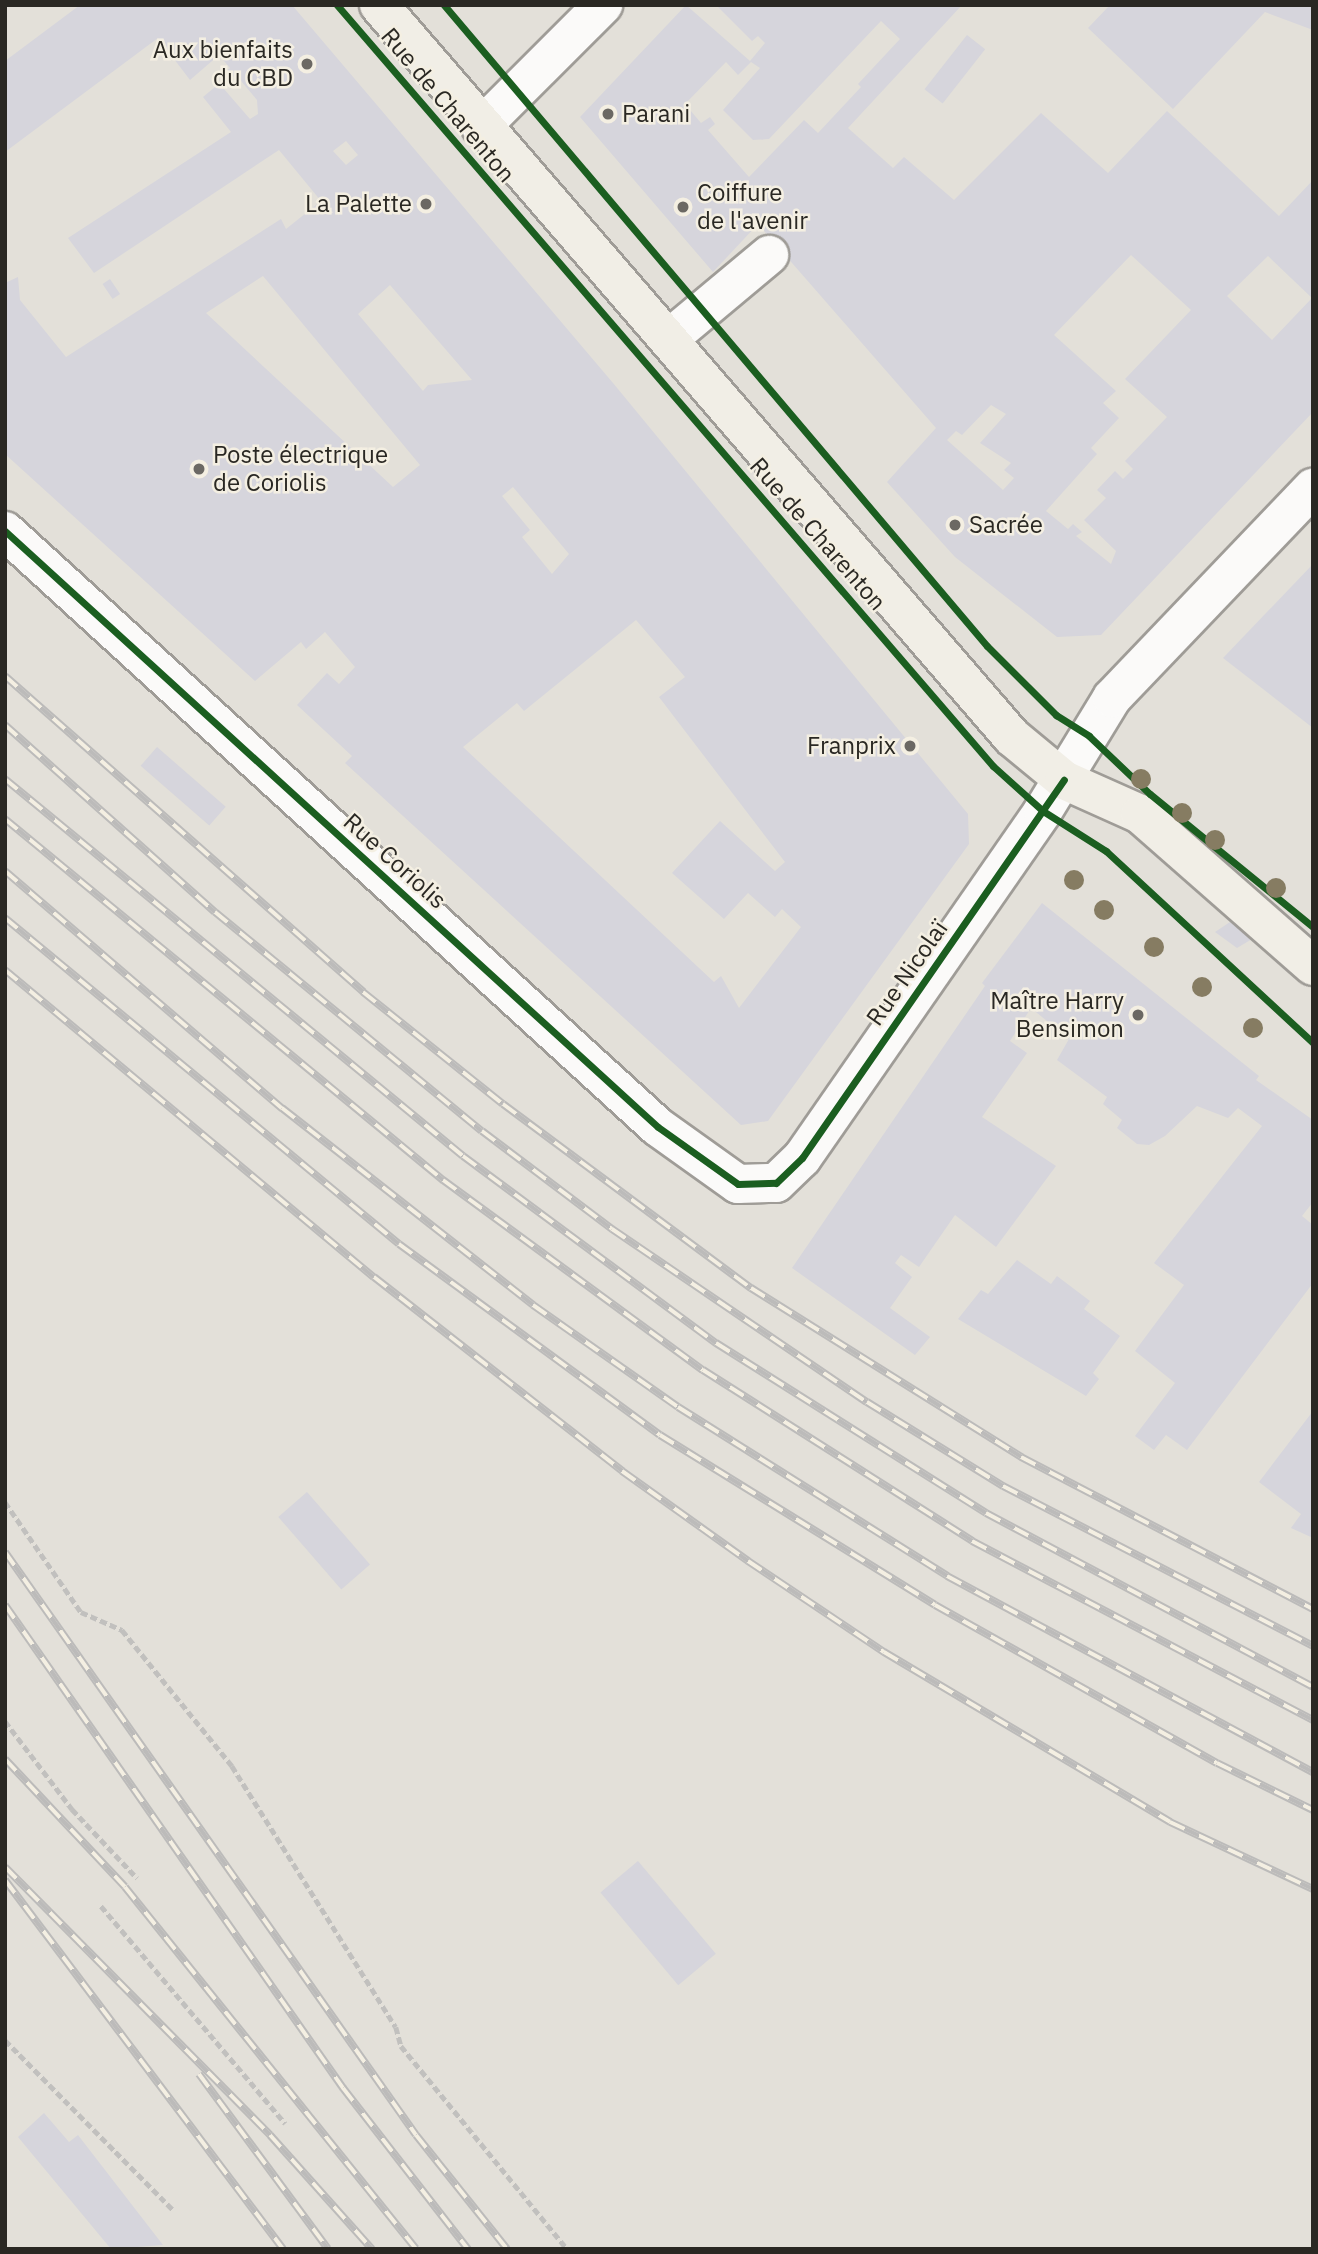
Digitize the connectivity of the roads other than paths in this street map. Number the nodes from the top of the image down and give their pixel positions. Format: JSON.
{"nodes":[{"id":1,"x":379,"y":5,"type":"edge"},
{"id":2,"x":603,"y":5,"type":"edge"},
{"id":3,"x":481,"y":127,"type":"junction"},
{"id":4,"x":769,"y":256,"type":"dead end"},
{"id":5,"x":671,"y":337,"type":"junction"},
{"id":6,"x":1313,"y":488,"type":"edge"},
{"id":7,"x":5,"y":531,"type":"edge"},
{"id":8,"x":1064,"y":780,"type":"junction"},
{"id":9,"x":1313,"y":966,"type":"edge"},
{"id":10,"x":776,"y":1183,"type":"joint"}],
"edges":[{"from":1,"to":3,"type":"main road","name":"Rue de Charenton"},
{"from":2,"to":3,"type":"street"},
{"from":3,"to":5,"type":"main road","name":"Rue de Charenton"},
{"from":4,"to":5,"type":"street"},
{"from":5,"to":8,"type":"main road","name":"Rue de Charenton"},
{"from":6,"to":8,"type":"street","name":"Rue Nicolaï"},
{"from":7,"to":10,"type":"street","name":"Rue Coriolis"},
{"from":8,"to":9,"type":"main road","name":"Rue de Charenton"},
{"from":8,"to":10,"type":"street","name":"Rue Nicolaï"}]}
